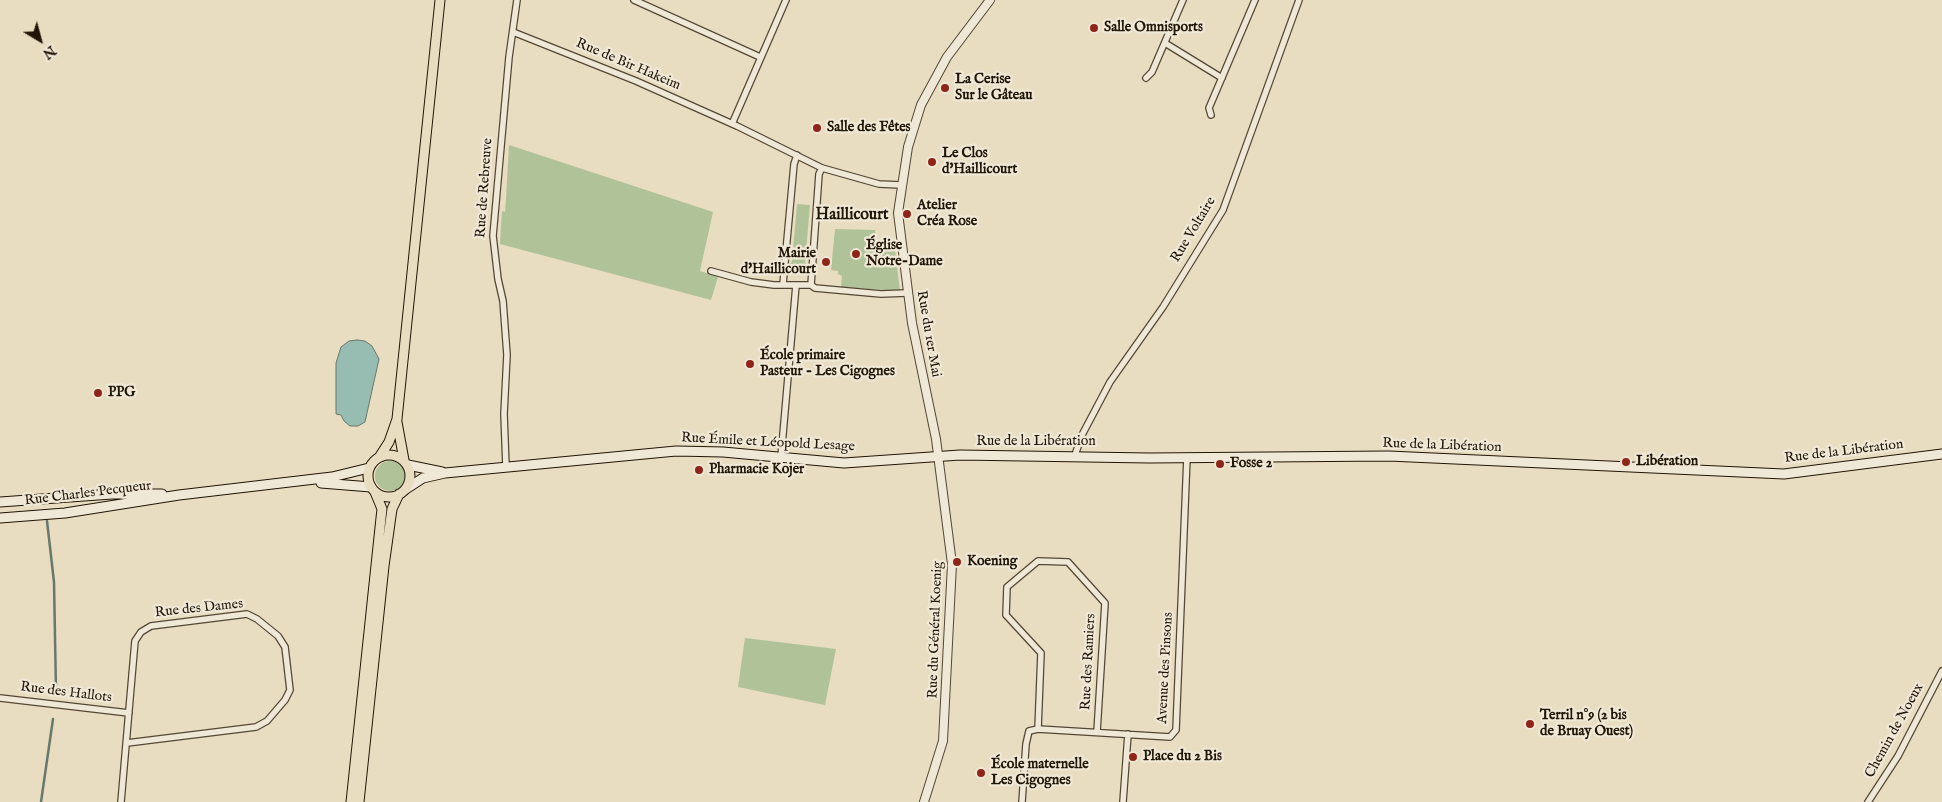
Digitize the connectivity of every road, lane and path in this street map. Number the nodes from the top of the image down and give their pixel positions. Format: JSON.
{"nodes":[{"id":1,"x":440,"y":0,"type":"edge"},
{"id":2,"x":517,"y":0,"type":"edge"},
{"id":3,"x":634,"y":0,"type":"edge"},
{"id":4,"x":786,"y":0,"type":"edge"},
{"id":5,"x":990,"y":0,"type":"edge"},
{"id":6,"x":1183,"y":0,"type":"edge"},
{"id":7,"x":1255,"y":0,"type":"edge"},
{"id":8,"x":1299,"y":0,"type":"edge"},
{"id":9,"x":513,"y":32,"type":"junction"},
{"id":10,"x":1165,"y":43,"type":"junction"},
{"id":11,"x":760,"y":57,"type":"junction"},
{"id":12,"x":1146,"y":78,"type":"dead end"},
{"id":13,"x":1222,"y":78,"type":"junction"},
{"id":14,"x":1211,"y":115,"type":"dead end"},
{"id":15,"x":732,"y":124,"type":"junction"},
{"id":16,"x":797,"y":155,"type":"junction"},
{"id":17,"x":822,"y":168,"type":"junction"},
{"id":18,"x":901,"y":185,"type":"junction"},
{"id":19,"x":711,"y":271,"type":"dead end"},
{"id":20,"x":784,"y":284,"type":"junction"},
{"id":21,"x":796,"y":285,"type":"junction"},
{"id":22,"x":810,"y":285,"type":"junction"},
{"id":23,"x":907,"y":294,"type":"junction"},
{"id":24,"x":397,"y":419,"type":"junction"},
{"id":25,"x":1942,"y":454,"type":"edge"},
{"id":26,"x":1075,"y":455,"type":"junction"},
{"id":27,"x":380,"y":456,"type":"junction"},
{"id":28,"x":939,"y":456,"type":"junction"},
{"id":29,"x":1188,"y":457,"type":"junction"},
{"id":30,"x":781,"y":458,"type":"junction"},
{"id":31,"x":406,"y":463,"type":"junction"},
{"id":32,"x":506,"y":467,"type":"junction"},
{"id":33,"x":370,"y":468,"type":"junction"},
{"id":34,"x":445,"y":473,"type":"junction"},
{"id":35,"x":299,"y":482,"type":"junction"},
{"id":36,"x":373,"y":490,"type":"junction"},
{"id":37,"x":403,"y":492,"type":"junction"},
{"id":38,"x":179,"y":495,"type":"junction"},
{"id":39,"x":0,"y":502,"type":"edge"},
{"id":40,"x":0,"y":518,"type":"edge"},
{"id":41,"x":1942,"y":671,"type":"edge"},
{"id":42,"x":0,"y":698,"type":"edge"},
{"id":43,"x":129,"y":713,"type":"junction"},
{"id":44,"x":1038,"y":729,"type":"junction"},
{"id":45,"x":1097,"y":732,"type":"junction"},
{"id":46,"x":1128,"y":734,"type":"junction"},
{"id":47,"x":126,"y":743,"type":"junction"},
{"id":48,"x":122,"y":802,"type":"edge"},
{"id":49,"x":351,"y":802,"type":"edge"},
{"id":50,"x":359,"y":802,"type":"edge"},
{"id":51,"x":924,"y":802,"type":"edge"},
{"id":52,"x":1022,"y":802,"type":"edge"},
{"id":53,"x":1123,"y":802,"type":"edge"},
{"id":54,"x":1868,"y":802,"type":"edge"}],
"edges":[{"from":1,"to":24,"type":"main road"},
{"from":2,"to":9,"type":"street","name":"Rue de Rebreuve"},
{"from":3,"to":11,"type":"street"},
{"from":4,"to":11,"type":"street"},
{"from":5,"to":18,"type":"street","name":"Rue du 1er Mai"},
{"from":6,"to":10,"type":"street"},
{"from":7,"to":13,"type":"street"},
{"from":8,"to":26,"type":"street","name":"Rue Voltaire"},
{"from":9,"to":15,"type":"street","name":"Rue de Bir Hakeim"},
{"from":9,"to":32,"type":"street","name":"Rue de Rebreuve"},
{"from":10,"to":12,"type":"street"},
{"from":10,"to":13,"type":"street"},
{"from":11,"to":15,"type":"street"},
{"from":13,"to":14,"type":"street"},
{"from":15,"to":16,"type":"street","name":"Rue de Bir Hakeim"},
{"from":16,"to":17,"type":"street","name":"Rue de Bir Hakeim"},
{"from":16,"to":20,"type":"street"},
{"from":17,"to":18,"type":"street","name":"Rue de Bir Hakeim"},
{"from":17,"to":22,"type":"street"},
{"from":18,"to":23,"type":"street","name":"Rue du 1er Mai"},
{"from":19,"to":20,"type":"street"},
{"from":20,"to":21,"type":"street"},
{"from":21,"to":22,"type":"street"},
{"from":21,"to":30,"type":"street"},
{"from":22,"to":23,"type":"street"},
{"from":23,"to":28,"type":"street","name":"Rue du 1er Mai"},
{"from":24,"to":27,"type":"main road"},
{"from":24,"to":31,"type":"main road"},
{"from":25,"to":29,"type":"main road","name":"Rue de la Libération"},
{"from":26,"to":28,"type":"main road","name":"Rue de la Libération"},
{"from":26,"to":29,"type":"main road","name":"Rue de la Libération"},
{"from":27,"to":31,"type":"main road"},
{"from":27,"to":33,"type":"main road"},
{"from":28,"to":30,"type":"main road","name":"Rue Émile et Léopold Lesage"},
{"from":28,"to":51,"type":"street","name":"Rue du Général Koenig"},
{"from":29,"to":46,"type":"street","name":"Avenue des Pinsons"},
{"from":30,"to":32,"type":"main road","name":"Rue Émile et Léopold Lesage"},
{"from":31,"to":34,"type":"main road"},
{"from":31,"to":37,"type":"main road"},
{"from":32,"to":34,"type":"main road","name":"Rue Émile et Léopold Lesage"},
{"from":33,"to":35,"type":"main road","name":"Rue Charles Pecqueur"},
{"from":33,"to":36,"type":"main road"},
{"from":34,"to":37,"type":"main road"},
{"from":35,"to":36,"type":"main road","name":"Rue Charles Pecqueur"},
{"from":35,"to":38,"type":"main road","name":"Rue Charles Pecqueur"},
{"from":36,"to":37,"type":"main road"},
{"from":36,"to":49,"type":"main road"},
{"from":37,"to":50,"type":"main road"},
{"from":38,"to":39,"type":"main road","name":"Rue Charles Pecqueur"},
{"from":38,"to":40,"type":"main road","name":"Rue Charles Pecqueur"},
{"from":41,"to":54,"type":"street","name":"Chemin de Noeux"},
{"from":42,"to":43,"type":"street","name":"Rue des Hallots"},
{"from":43,"to":47,"type":"street","name":"Rue des Dames"},
{"from":43,"to":47,"type":"street","name":"Rue des Dames"},
{"from":44,"to":45,"type":"street","name":"Avenue des Pinsons"},
{"from":44,"to":45,"type":"street","name":"Rue des Ramiers"},
{"from":44,"to":52,"type":"street","name":"Avenue des Pinsons"},
{"from":45,"to":46,"type":"street","name":"Avenue des Pinsons"},
{"from":46,"to":53,"type":"street"},
{"from":47,"to":48,"type":"street","name":"Rue des Dames"}]}
